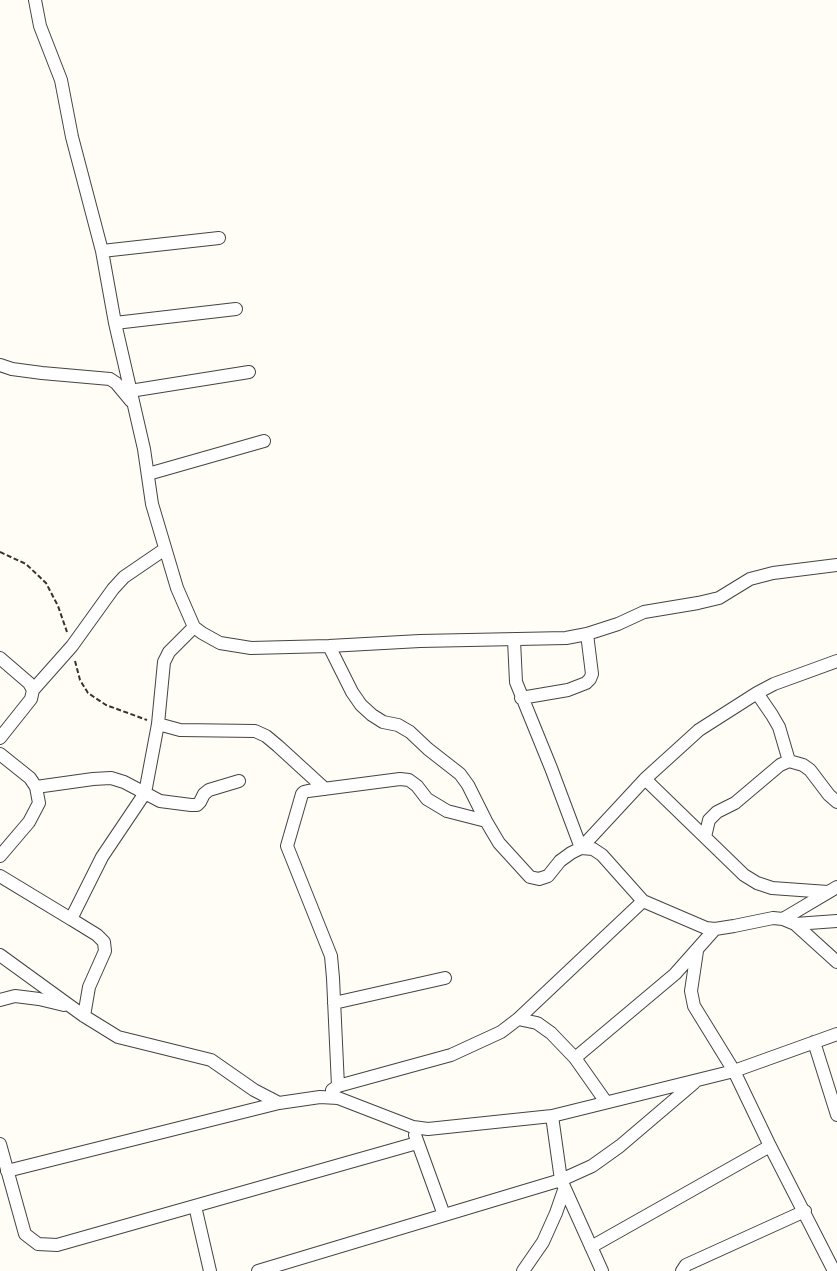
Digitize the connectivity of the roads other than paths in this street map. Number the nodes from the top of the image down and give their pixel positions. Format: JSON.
{"nodes":[{"id":1,"x":35,"y":0,"type":"edge"},
{"id":2,"x":219,"y":238,"type":"dead end"},
{"id":3,"x":102,"y":250,"type":"junction"},
{"id":4,"x":236,"y":309,"type":"dead end"},
{"id":5,"x":116,"y":323,"type":"junction"},
{"id":6,"x":0,"y":365,"type":"edge"},
{"id":7,"x":249,"y":372,"type":"dead end"},
{"id":8,"x":132,"y":397,"type":"junction"},
{"id":9,"x":264,"y":441,"type":"dead end"},
{"id":10,"x":148,"y":474,"type":"junction"},
{"id":11,"x":165,"y":549,"type":"junction"},
{"id":12,"x":837,"y":565,"type":"edge"},
{"id":13,"x":194,"y":627,"type":"junction"},
{"id":14,"x":588,"y":634,"type":"junction"},
{"id":15,"x":514,"y":640,"type":"junction"},
{"id":16,"x":329,"y":646,"type":"junction"},
{"id":17,"x":0,"y":658,"type":"edge"},
{"id":18,"x":837,"y":661,"type":"edge"},
{"id":19,"x":33,"y":690,"type":"junction"},
{"id":20,"x":757,"y":693,"type":"junction"},
{"id":21,"x":521,"y":698,"type":"junction"},
{"id":22,"x":158,"y":724,"type":"junction"},
{"id":23,"x":0,"y":738,"type":"edge"},
{"id":24,"x":0,"y":754,"type":"edge"},
{"id":25,"x":789,"y":761,"type":"junction"},
{"id":26,"x":645,"y":779,"type":"junction"},
{"id":27,"x":238,"y":781,"type":"dead end"},
{"id":28,"x":36,"y":787,"type":"junction"},
{"id":29,"x":325,"y":789,"type":"junction"},
{"id":30,"x":145,"y":793,"type":"junction"},
{"id":31,"x":837,"y":802,"type":"edge"},
{"id":32,"x":486,"y":821,"type":"junction"},
{"id":33,"x":705,"y":837,"type":"junction"},
{"id":34,"x":581,"y":848,"type":"junction"},
{"id":35,"x":0,"y":856,"type":"edge"},
{"id":36,"x":0,"y":876,"type":"edge"},
{"id":37,"x":833,"y":889,"type":"edge"},
{"id":38,"x":643,"y":901,"type":"junction"},
{"id":39,"x":71,"y":919,"type":"junction"},
{"id":40,"x":837,"y":921,"type":"edge"},
{"id":41,"x":789,"y":922,"type":"junction"},
{"id":42,"x":715,"y":929,"type":"junction"},
{"id":43,"x":697,"y":951,"type":"junction"},
{"id":44,"x":0,"y":955,"type":"edge"},
{"id":45,"x":837,"y":962,"type":"edge"},
{"id":46,"x":0,"y":963,"type":"edge"},
{"id":47,"x":16,"y":966,"type":"junction"},
{"id":48,"x":445,"y":978,"type":"dead end"},
{"id":49,"x":0,"y":1000,"type":"edge"},
{"id":50,"x":334,"y":1003,"type":"junction"},
{"id":51,"x":71,"y":1007,"type":"junction"},
{"id":52,"x":84,"y":1016,"type":"junction"},
{"id":53,"x":518,"y":1018,"type":"junction"},
{"id":54,"x":837,"y":1034,"type":"edge"},
{"id":55,"x":814,"y":1042,"type":"junction"},
{"id":56,"x":575,"y":1058,"type":"junction"},
{"id":57,"x":734,"y":1071,"type":"junction"},
{"id":58,"x":697,"y":1080,"type":"junction"},
{"id":59,"x":338,"y":1086,"type":"junction"},
{"id":60,"x":320,"y":1097,"type":"junction"},
{"id":61,"x":606,"y":1102,"type":"junction"},
{"id":62,"x":279,"y":1103,"type":"junction"},
{"id":63,"x":837,"y":1115,"type":"edge"},
{"id":64,"x":552,"y":1116,"type":"junction"},
{"id":65,"x":413,"y":1127,"type":"junction"},
{"id":66,"x":418,"y":1143,"type":"junction"},
{"id":67,"x":0,"y":1144,"type":"edge"},
{"id":68,"x":770,"y":1146,"type":"junction"},
{"id":69,"x":8,"y":1171,"type":"junction"},
{"id":70,"x":562,"y":1185,"type":"junction"},
{"id":71,"x":195,"y":1206,"type":"junction"},
{"id":72,"x":805,"y":1211,"type":"junction"},
{"id":73,"x":444,"y":1215,"type":"junction"},
{"id":74,"x":591,"y":1246,"type":"junction"},
{"id":75,"x":210,"y":1271,"type":"edge"},
{"id":76,"x":258,"y":1271,"type":"edge"},
{"id":77,"x":523,"y":1271,"type":"edge"},
{"id":78,"x":602,"y":1271,"type":"edge"},
{"id":79,"x":682,"y":1271,"type":"edge"},
{"id":80,"x":834,"y":1271,"type":"edge"}],
"edges":[{"from":1,"to":3,"type":"street"},
{"from":2,"to":3,"type":"street"},
{"from":3,"to":5,"type":"street"},
{"from":4,"to":5,"type":"street"},
{"from":5,"to":8,"type":"street"},
{"from":6,"to":8,"type":"street"},
{"from":7,"to":8,"type":"street"},
{"from":8,"to":10,"type":"street"},
{"from":9,"to":10,"type":"street"},
{"from":10,"to":11,"type":"street"},
{"from":11,"to":13,"type":"street"},
{"from":11,"to":19,"type":"street"},
{"from":12,"to":14,"type":"street"},
{"from":13,"to":16,"type":"street"},
{"from":13,"to":22,"type":"street"},
{"from":14,"to":15,"type":"street"},
{"from":14,"to":21,"type":"street"},
{"from":15,"to":16,"type":"street"},
{"from":15,"to":21,"type":"street"},
{"from":16,"to":32,"type":"street"},
{"from":17,"to":19,"type":"street"},
{"from":18,"to":20,"type":"street"},
{"from":19,"to":23,"type":"street"},
{"from":20,"to":25,"type":"street"},
{"from":20,"to":26,"type":"street"},
{"from":21,"to":34,"type":"street"},
{"from":22,"to":29,"type":"street"},
{"from":22,"to":30,"type":"street"},
{"from":24,"to":28,"type":"street"},
{"from":25,"to":31,"type":"street"},
{"from":25,"to":33,"type":"street"},
{"from":26,"to":33,"type":"street"},
{"from":26,"to":34,"type":"street"},
{"from":27,"to":30,"type":"street"},
{"from":28,"to":30,"type":"street"},
{"from":28,"to":35,"type":"street"},
{"from":29,"to":32,"type":"street"},
{"from":29,"to":50,"type":"street"},
{"from":30,"to":39,"type":"street"},
{"from":32,"to":34,"type":"street"},
{"from":33,"to":37,"type":"street"},
{"from":34,"to":38,"type":"street"},
{"from":36,"to":39,"type":"street"},
{"from":37,"to":41,"type":"street"},
{"from":38,"to":42,"type":"street"},
{"from":38,"to":53,"type":"street"},
{"from":39,"to":52,"type":"street"},
{"from":40,"to":41,"type":"street"},
{"from":41,"to":42,"type":"street"},
{"from":41,"to":45,"type":"street"},
{"from":42,"to":43,"type":"street"},
{"from":43,"to":56,"type":"street"},
{"from":43,"to":57,"type":"street"},
{"from":44,"to":47,"type":"street"},
{"from":46,"to":47,"type":"street"},
{"from":47,"to":51,"type":"street"},
{"from":48,"to":50,"type":"street"},
{"from":49,"to":51,"type":"street"},
{"from":50,"to":59,"type":"street"},
{"from":51,"to":52,"type":"street"},
{"from":52,"to":62,"type":"street"},
{"from":53,"to":56,"type":"street"},
{"from":53,"to":59,"type":"street"},
{"from":54,"to":55,"type":"street"},
{"from":55,"to":57,"type":"street"},
{"from":55,"to":63,"type":"street"},
{"from":56,"to":61,"type":"street"},
{"from":57,"to":58,"type":"street"},
{"from":57,"to":68,"type":"street"},
{"from":58,"to":61,"type":"street"},
{"from":58,"to":70,"type":"street"},
{"from":59,"to":60,"type":"street"},
{"from":60,"to":62,"type":"street"},
{"from":60,"to":65,"type":"street"},
{"from":61,"to":64,"type":"street"},
{"from":62,"to":69,"type":"street"},
{"from":64,"to":65,"type":"street"},
{"from":64,"to":70,"type":"street"},
{"from":65,"to":66,"type":"street"},
{"from":66,"to":71,"type":"street"},
{"from":66,"to":73,"type":"street"},
{"from":67,"to":69,"type":"street"},
{"from":68,"to":72,"type":"street"},
{"from":68,"to":74,"type":"street"},
{"from":69,"to":71,"type":"street"},
{"from":70,"to":73,"type":"street"},
{"from":70,"to":74,"type":"street"},
{"from":70,"to":77,"type":"street"},
{"from":71,"to":75,"type":"street"},
{"from":72,"to":79,"type":"street"},
{"from":72,"to":80,"type":"street"},
{"from":73,"to":76,"type":"street"},
{"from":74,"to":78,"type":"street"}]}
